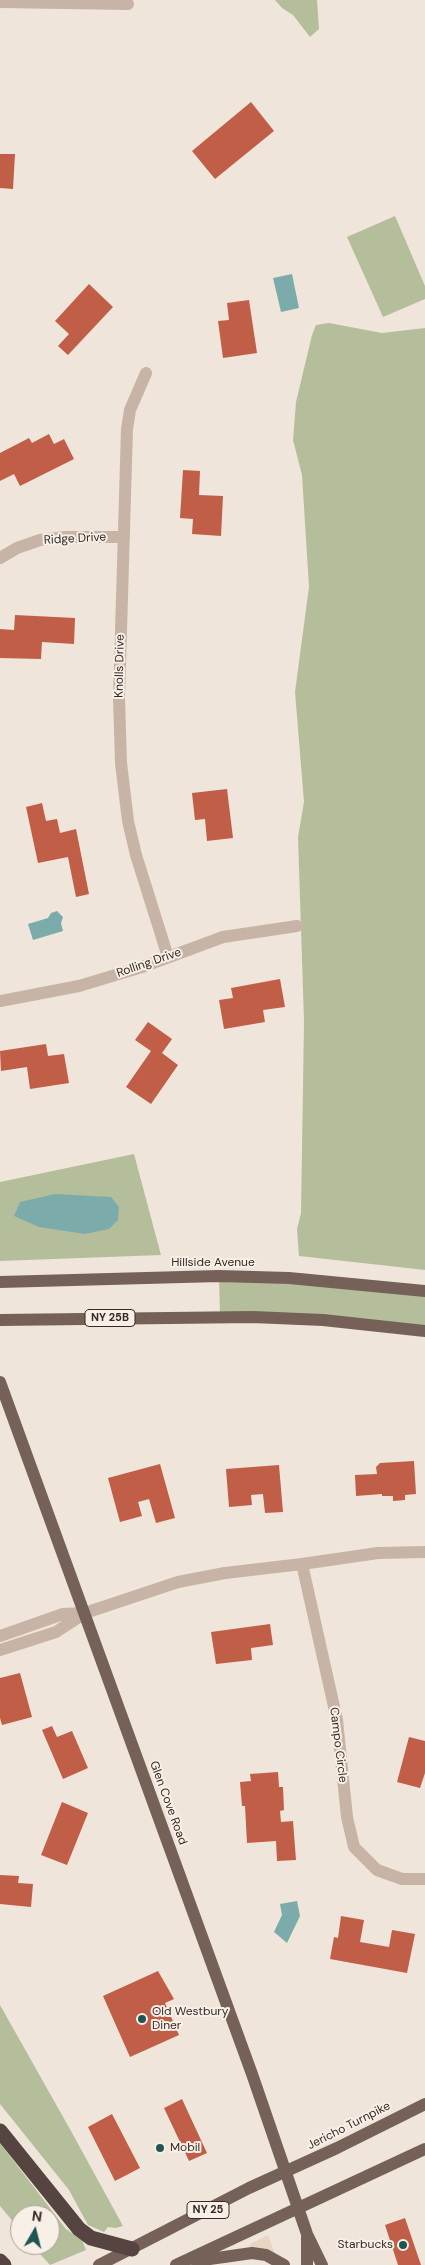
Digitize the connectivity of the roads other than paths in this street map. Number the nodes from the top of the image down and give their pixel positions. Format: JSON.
{"nodes":[{"id":1,"x":82,"y":1,"type":"edge"},
{"id":2,"x":0,"y":2,"type":"edge"},
{"id":3,"x":128,"y":4,"type":"dead end"},
{"id":4,"x":146,"y":373,"type":"dead end"},
{"id":5,"x":124,"y":537,"type":"junction"},
{"id":6,"x":0,"y":558,"type":"edge"},
{"id":7,"x":297,"y":926,"type":"dead end"},
{"id":8,"x":168,"y":957,"type":"junction"},
{"id":9,"x":0,"y":1001,"type":"edge"},
{"id":10,"x":0,"y":1282,"type":"edge"},
{"id":11,"x":425,"y":1291,"type":"edge"},
{"id":12,"x":0,"y":1320,"type":"edge"},
{"id":13,"x":425,"y":1331,"type":"edge"},
{"id":14,"x":0,"y":1382,"type":"edge"},
{"id":15,"x":425,"y":1552,"type":"edge"},
{"id":16,"x":302,"y":1564,"type":"junction"},
{"id":17,"x":85,"y":1613,"type":"junction"},
{"id":18,"x":0,"y":1636,"type":"edge"},
{"id":19,"x":0,"y":1650,"type":"edge"},
{"id":20,"x":425,"y":1879,"type":"edge"},
{"id":21,"x":425,"y":2104,"type":"edge"},
{"id":22,"x":0,"y":2131,"type":"edge"},
{"id":23,"x":425,"y":2149,"type":"edge"},
{"id":24,"x":286,"y":2173,"type":"junction"},
{"id":25,"x":298,"y":2209,"type":"junction"},
{"id":26,"x":306,"y":2234,"type":"junction"},
{"id":27,"x":132,"y":2249,"type":"junction"},
{"id":28,"x":0,"y":2261,"type":"edge"},
{"id":29,"x":178,"y":2264,"type":"edge"},
{"id":30,"x":4,"y":2265,"type":"edge"},
{"id":31,"x":99,"y":2265,"type":"edge"},
{"id":32,"x":284,"y":2265,"type":"edge"},
{"id":33,"x":307,"y":2265,"type":"edge"},
{"id":34,"x":322,"y":2265,"type":"edge"}],
"edges":[{"from":1,"to":2,"type":"street"},
{"from":1,"to":3,"type":"street"},
{"from":4,"to":5,"type":"street","name":"Knolls Drive"},
{"from":5,"to":6,"type":"street","name":"Ridge Drive"},
{"from":5,"to":8,"type":"street","name":"Knolls Drive"},
{"from":7,"to":8,"type":"street","name":"Rolling Drive"},
{"from":8,"to":9,"type":"street","name":"Rolling Drive"},
{"from":10,"to":11,"type":"main road","name":"Hillside Avenue"},
{"from":12,"to":13,"type":"main road","number":"NY 25B"},
{"from":14,"to":17,"type":"main road","name":"Glen Cove Road"},
{"from":15,"to":16,"type":"street"},
{"from":16,"to":17,"type":"street"},
{"from":16,"to":20,"type":"street","name":"Campo Circle"},
{"from":17,"to":18,"type":"street"},
{"from":17,"to":19,"type":"street"},
{"from":17,"to":24,"type":"main road","name":"Glen Cove Road"},
{"from":21,"to":24,"type":"main road","name":"Jericho Turnpike","number":"NY 25"},
{"from":22,"to":27,"type":"highway"},
{"from":23,"to":25,"type":"main road"},
{"from":24,"to":25,"type":"main road","name":"Glen Cove Road"},
{"from":24,"to":27,"type":"main road","number":"NY 25"},
{"from":25,"to":26,"type":"main road","name":"Glen Cove Road"},
{"from":25,"to":29,"type":"main road"},
{"from":26,"to":33,"type":"main road","name":"Glen Cove Road"},
{"from":26,"to":34,"type":"main road","name":"Glen Cove Road"},
{"from":27,"to":31,"type":"main road","number":"NY 25"},
{"from":28,"to":30,"type":"highway"},
{"from":29,"to":32,"type":"main road"}]}
